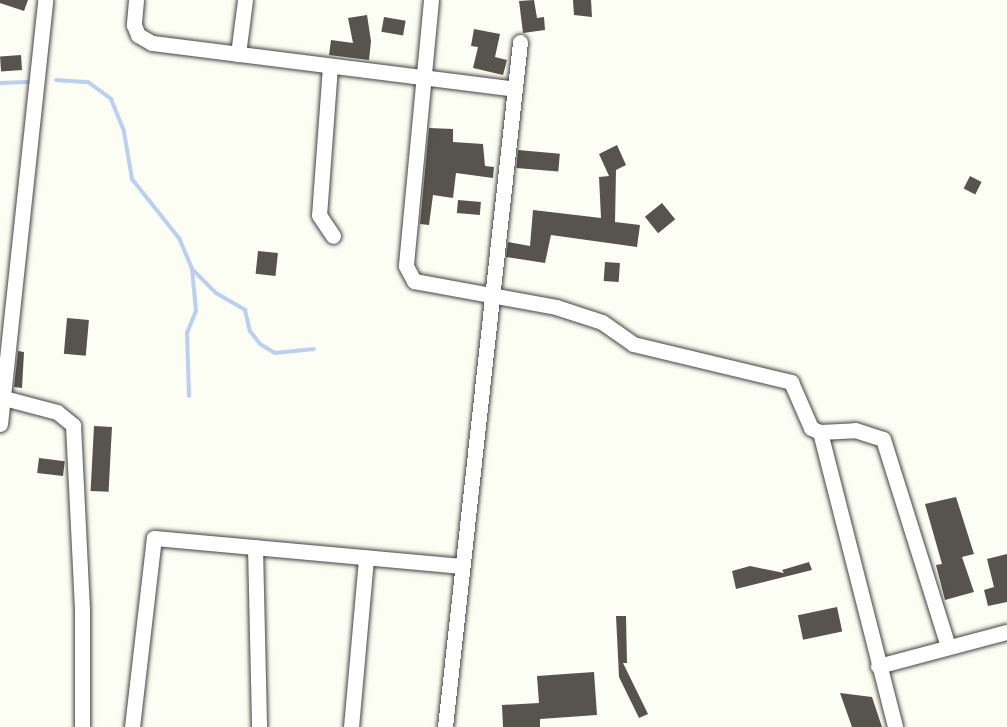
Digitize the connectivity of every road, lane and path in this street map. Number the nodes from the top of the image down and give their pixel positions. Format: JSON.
{"nodes":[{"id":1,"x":45,"y":0,"type":"edge"},
{"id":2,"x":136,"y":0,"type":"edge"},
{"id":3,"x":245,"y":0,"type":"edge"},
{"id":4,"x":431,"y":0,"type":"edge"},
{"id":5,"x":520,"y":42,"type":"dead end"},
{"id":6,"x":238,"y":54,"type":"junction"},
{"id":7,"x":330,"y":66,"type":"junction"},
{"id":8,"x":423,"y":77,"type":"junction"},
{"id":9,"x":515,"y":89,"type":"junction"},
{"id":10,"x":333,"y":236,"type":"dead end"},
{"id":11,"x":6,"y":283,"type":"edge"},
{"id":12,"x":493,"y":295,"type":"junction"},
{"id":13,"x":3,"y":398,"type":"junction"},
{"id":14,"x":0,"y":424,"type":"edge"},
{"id":15,"x":820,"y":432,"type":"junction"},
{"id":16,"x":255,"y":547,"type":"junction"},
{"id":17,"x":366,"y":558,"type":"junction"},
{"id":18,"x":460,"y":567,"type":"junction"},
{"id":19,"x":1007,"y":632,"type":"edge"},
{"id":20,"x":948,"y":647,"type":"junction"},
{"id":21,"x":878,"y":666,"type":"junction"},
{"id":22,"x":82,"y":727,"type":"edge"},
{"id":23,"x":132,"y":727,"type":"edge"},
{"id":24,"x":259,"y":727,"type":"edge"},
{"id":25,"x":351,"y":727,"type":"edge"},
{"id":26,"x":445,"y":727,"type":"edge"},
{"id":27,"x":895,"y":727,"type":"edge"}],
"edges":[{"from":1,"to":11,"type":"street"},
{"from":2,"to":6,"type":"street"},
{"from":3,"to":6,"type":"street"},
{"from":4,"to":8,"type":"street"},
{"from":5,"to":9,"type":"street"},
{"from":6,"to":7,"type":"street"},
{"from":7,"to":8,"type":"street"},
{"from":7,"to":10,"type":"street"},
{"from":8,"to":9,"type":"street"},
{"from":8,"to":12,"type":"street"},
{"from":9,"to":12,"type":"street"},
{"from":11,"to":13,"type":"street"},
{"from":12,"to":15,"type":"street"},
{"from":12,"to":18,"type":"street"},
{"from":13,"to":14,"type":"street"},
{"from":13,"to":22,"type":"street"},
{"from":15,"to":20,"type":"street"},
{"from":15,"to":21,"type":"street"},
{"from":16,"to":17,"type":"street"},
{"from":16,"to":23,"type":"street"},
{"from":16,"to":24,"type":"street"},
{"from":17,"to":18,"type":"street"},
{"from":17,"to":25,"type":"street"},
{"from":18,"to":26,"type":"street"},
{"from":19,"to":20,"type":"street"},
{"from":20,"to":21,"type":"street"},
{"from":21,"to":27,"type":"street"}]}
